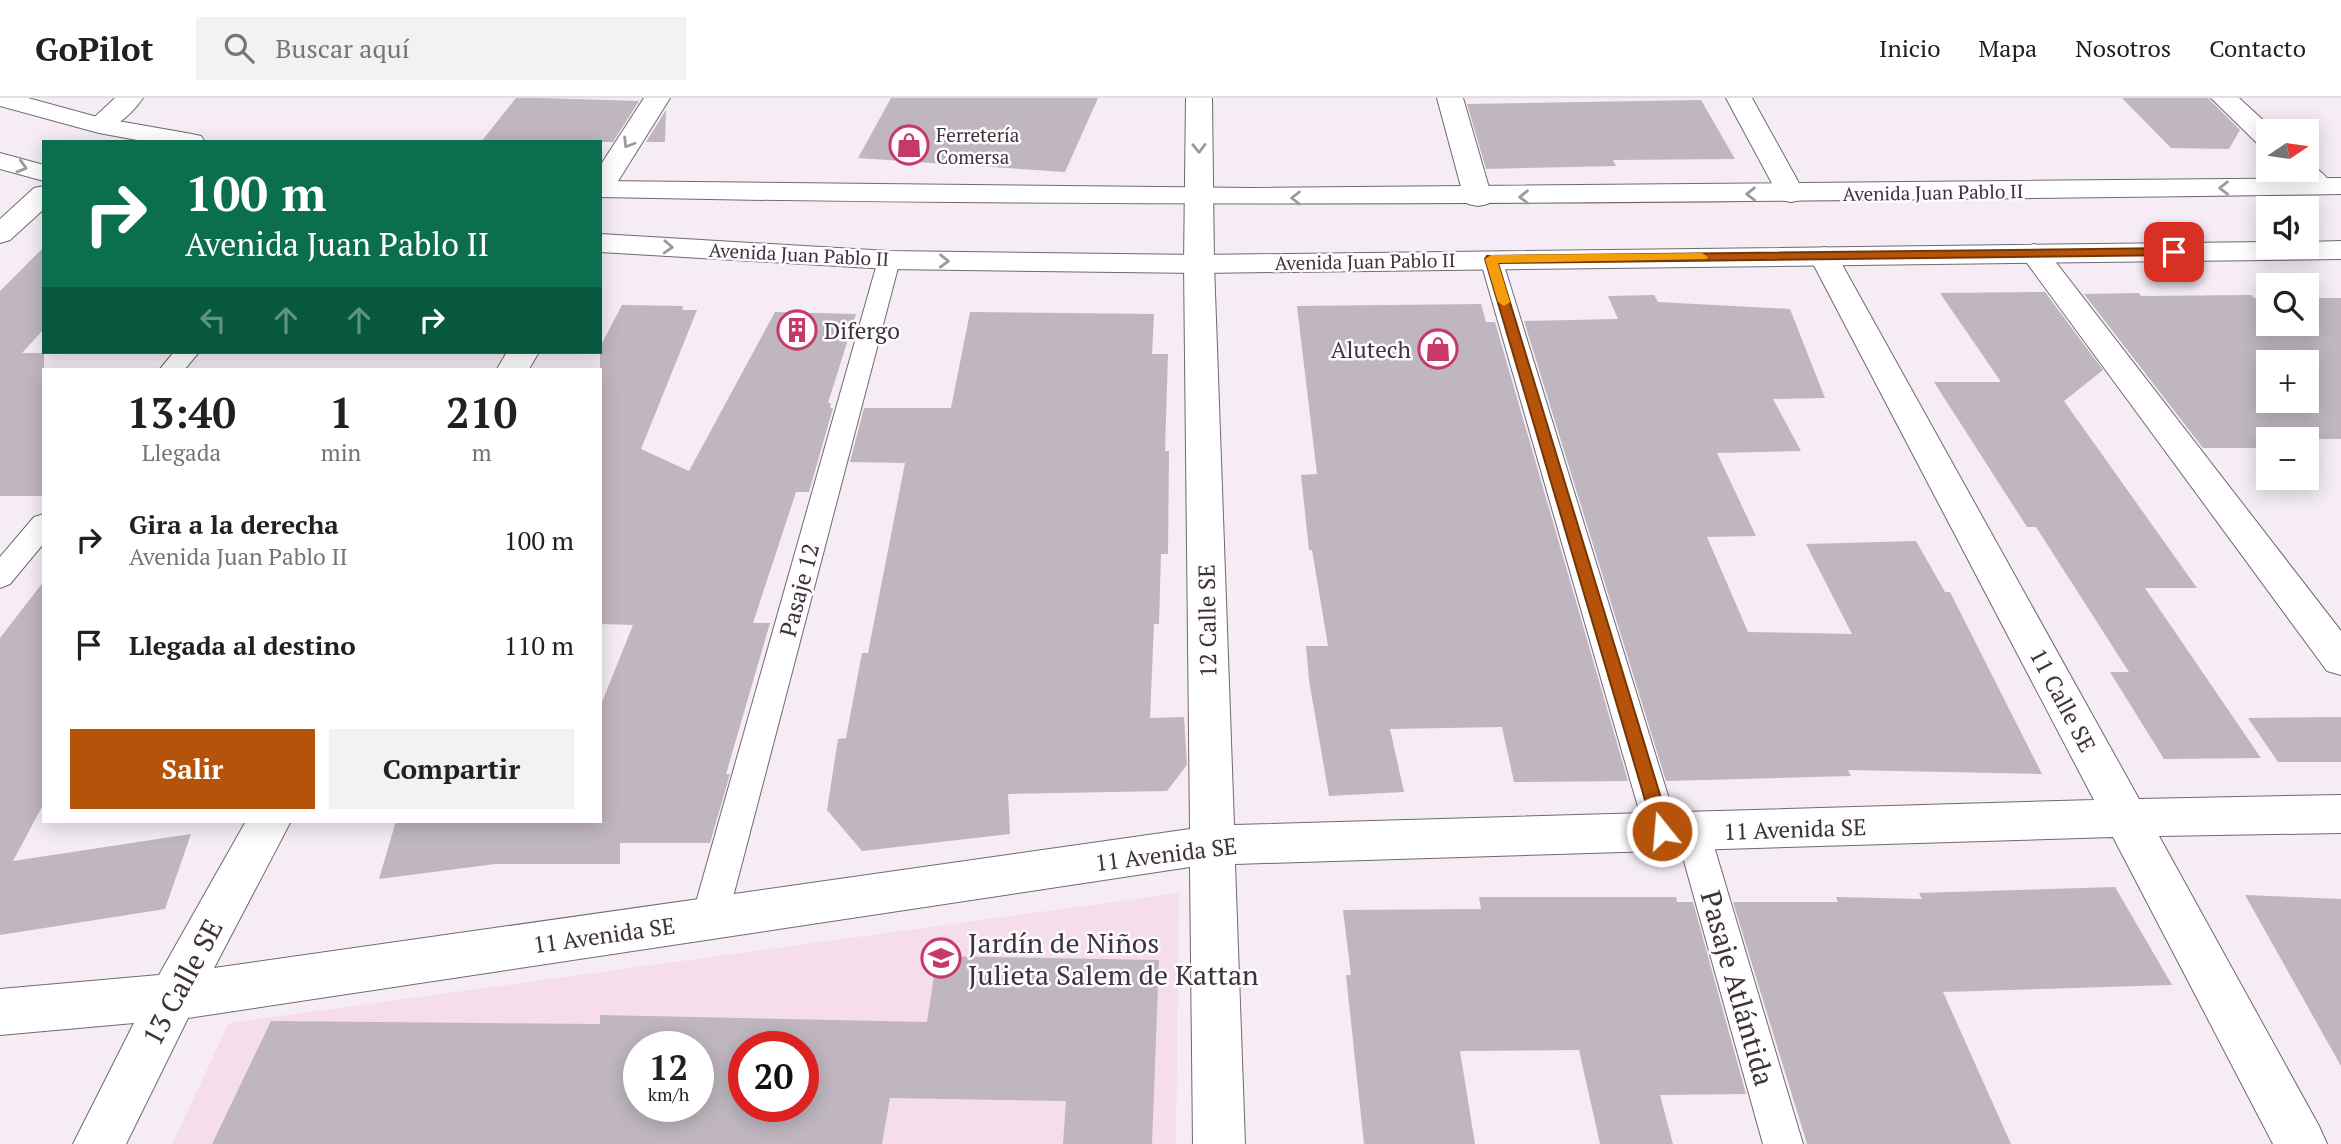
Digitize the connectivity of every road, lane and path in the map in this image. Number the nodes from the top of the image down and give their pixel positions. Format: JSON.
{"nodes":[{"id":1,"x":0,"y":98,"type":"edge"},
{"id":2,"x":130,"y":98,"type":"edge"},
{"id":3,"x":657,"y":98,"type":"edge"},
{"id":4,"x":1199,"y":98,"type":"edge"},
{"id":5,"x":1450,"y":98,"type":"edge"},
{"id":6,"x":1739,"y":98,"type":"edge"},
{"id":7,"x":2224,"y":98,"type":"edge"},
{"id":8,"x":99,"y":125,"type":"junction"},
{"id":9,"x":2256,"y":128,"type":"edge"},
{"id":10,"x":181,"y":140,"type":"edge"},
{"id":11,"x":0,"y":160,"type":"edge"},
{"id":12,"x":42,"y":172,"type":"edge"},
{"id":13,"x":2321,"y":181,"type":"edge"},
{"id":14,"x":602,"y":185,"type":"edge"},
{"id":15,"x":602,"y":188,"type":"edge"},
{"id":16,"x":1791,"y":194,"type":"junction"},
{"id":17,"x":42,"y":196,"type":"edge"},
{"id":18,"x":1199,"y":198,"type":"junction"},
{"id":19,"x":1478,"y":198,"type":"junction"},
{"id":20,"x":0,"y":234,"type":"edge"},
{"id":21,"x":602,"y":243,"type":"edge"},
{"id":22,"x":2341,"y":250,"type":"edge"},
{"id":23,"x":2035,"y":254,"type":"junction"},
{"id":24,"x":1824,"y":256,"type":"junction"},
{"id":25,"x":1491,"y":259,"type":"junction"},
{"id":26,"x":889,"y":260,"type":"junction"},
{"id":27,"x":1199,"y":264,"type":"junction"},
{"id":28,"x":185,"y":354,"type":"edge"},
{"id":29,"x":173,"y":368,"type":"edge"},
{"id":30,"x":42,"y":526,"type":"edge"},
{"id":31,"x":0,"y":577,"type":"edge"},
{"id":32,"x":2341,"y":660,"type":"edge"},
{"id":33,"x":2341,"y":814,"type":"edge"},
{"id":34,"x":2126,"y":818,"type":"junction"},
{"id":35,"x":268,"y":823,"type":"edge"},
{"id":36,"x":1678,"y":832,"type":"junction"},
{"id":37,"x":1212,"y":845,"type":"junction"},
{"id":38,"x":709,"y":920,"type":"junction"},
{"id":39,"x":173,"y":997,"type":"junction"},
{"id":40,"x":0,"y":1012,"type":"edge"},
{"id":41,"x":99,"y":1144,"type":"edge"},
{"id":42,"x":1219,"y":1144,"type":"edge"},
{"id":43,"x":1783,"y":1144,"type":"edge"},
{"id":44,"x":2301,"y":1144,"type":"edge"}],
"edges":[{"from":1,"to":8,"type":"main road"},
{"from":2,"to":8,"type":"main road"},
{"from":3,"to":14,"type":"main road","one_way":true},
{"from":4,"to":18,"type":"main road","name":"12 Calle SE","one_way":true},
{"from":5,"to":19,"type":"main road"},
{"from":6,"to":16,"type":"main road"},
{"from":7,"to":9,"type":"main road"},
{"from":8,"to":10,"type":"main road"},
{"from":11,"to":12,"type":"main road","one_way":true},
{"from":13,"to":16,"type":"main road","name":"Avenida Juan Pablo II","one_way":true},
{"from":15,"to":18,"type":"main road","name":"Avenida Juan Pablo II"},
{"from":16,"to":19,"type":"main road","name":"Avenida Juan Pablo II","one_way":true},
{"from":17,"to":20,"type":"main road"},
{"from":19,"to":18,"type":"main road","name":"Avenida Juan Pablo II","one_way":true},
{"from":18,"to":27,"type":"main road","name":"12 Calle SE"},
{"from":21,"to":26,"type":"main road","name":"Avenida Juan Pablo II","one_way":true},
{"from":22,"to":23,"type":"main road","name":"Avenida Juan Pablo II"},
{"from":23,"to":24,"type":"main road","name":"Avenida Juan Pablo II"},
{"from":23,"to":32,"type":"main road"},
{"from":24,"to":25,"type":"main road","name":"Avenida Juan Pablo II"},
{"from":24,"to":34,"type":"main road","name":"11 Calle SE"},
{"from":25,"to":27,"type":"main road","name":"Avenida Juan Pablo II"},
{"from":25,"to":36,"type":"lane","name":"Pasaje Atlántida"},
{"from":26,"to":27,"type":"main road","name":"Avenida Juan Pablo II","one_way":true},
{"from":26,"to":38,"type":"lane","name":"Pasaje 12"},
{"from":27,"to":37,"type":"main road","name":"12 Calle SE"},
{"from":28,"to":29,"type":"lane"},
{"from":30,"to":31,"type":"lane"},
{"from":33,"to":34,"type":"main road","name":"11 Avenida SE"},
{"from":34,"to":36,"type":"main road","name":"11 Avenida SE"},
{"from":34,"to":44,"type":"main road","name":"11 Calle SE"},
{"from":35,"to":39,"type":"main road","name":"13 Calle SE"},
{"from":36,"to":37,"type":"main road","name":"11 Avenida SE"},
{"from":36,"to":43,"type":"lane","name":"Pasaje Atlántida"},
{"from":37,"to":38,"type":"main road","name":"11 Avenida SE"},
{"from":37,"to":42,"type":"main road","name":"12 Calle SE"},
{"from":38,"to":39,"type":"main road","name":"11 Avenida SE"},
{"from":39,"to":40,"type":"main road","name":"11 Avenida SE"},
{"from":39,"to":41,"type":"main road","name":"13 Calle SE"}]}
